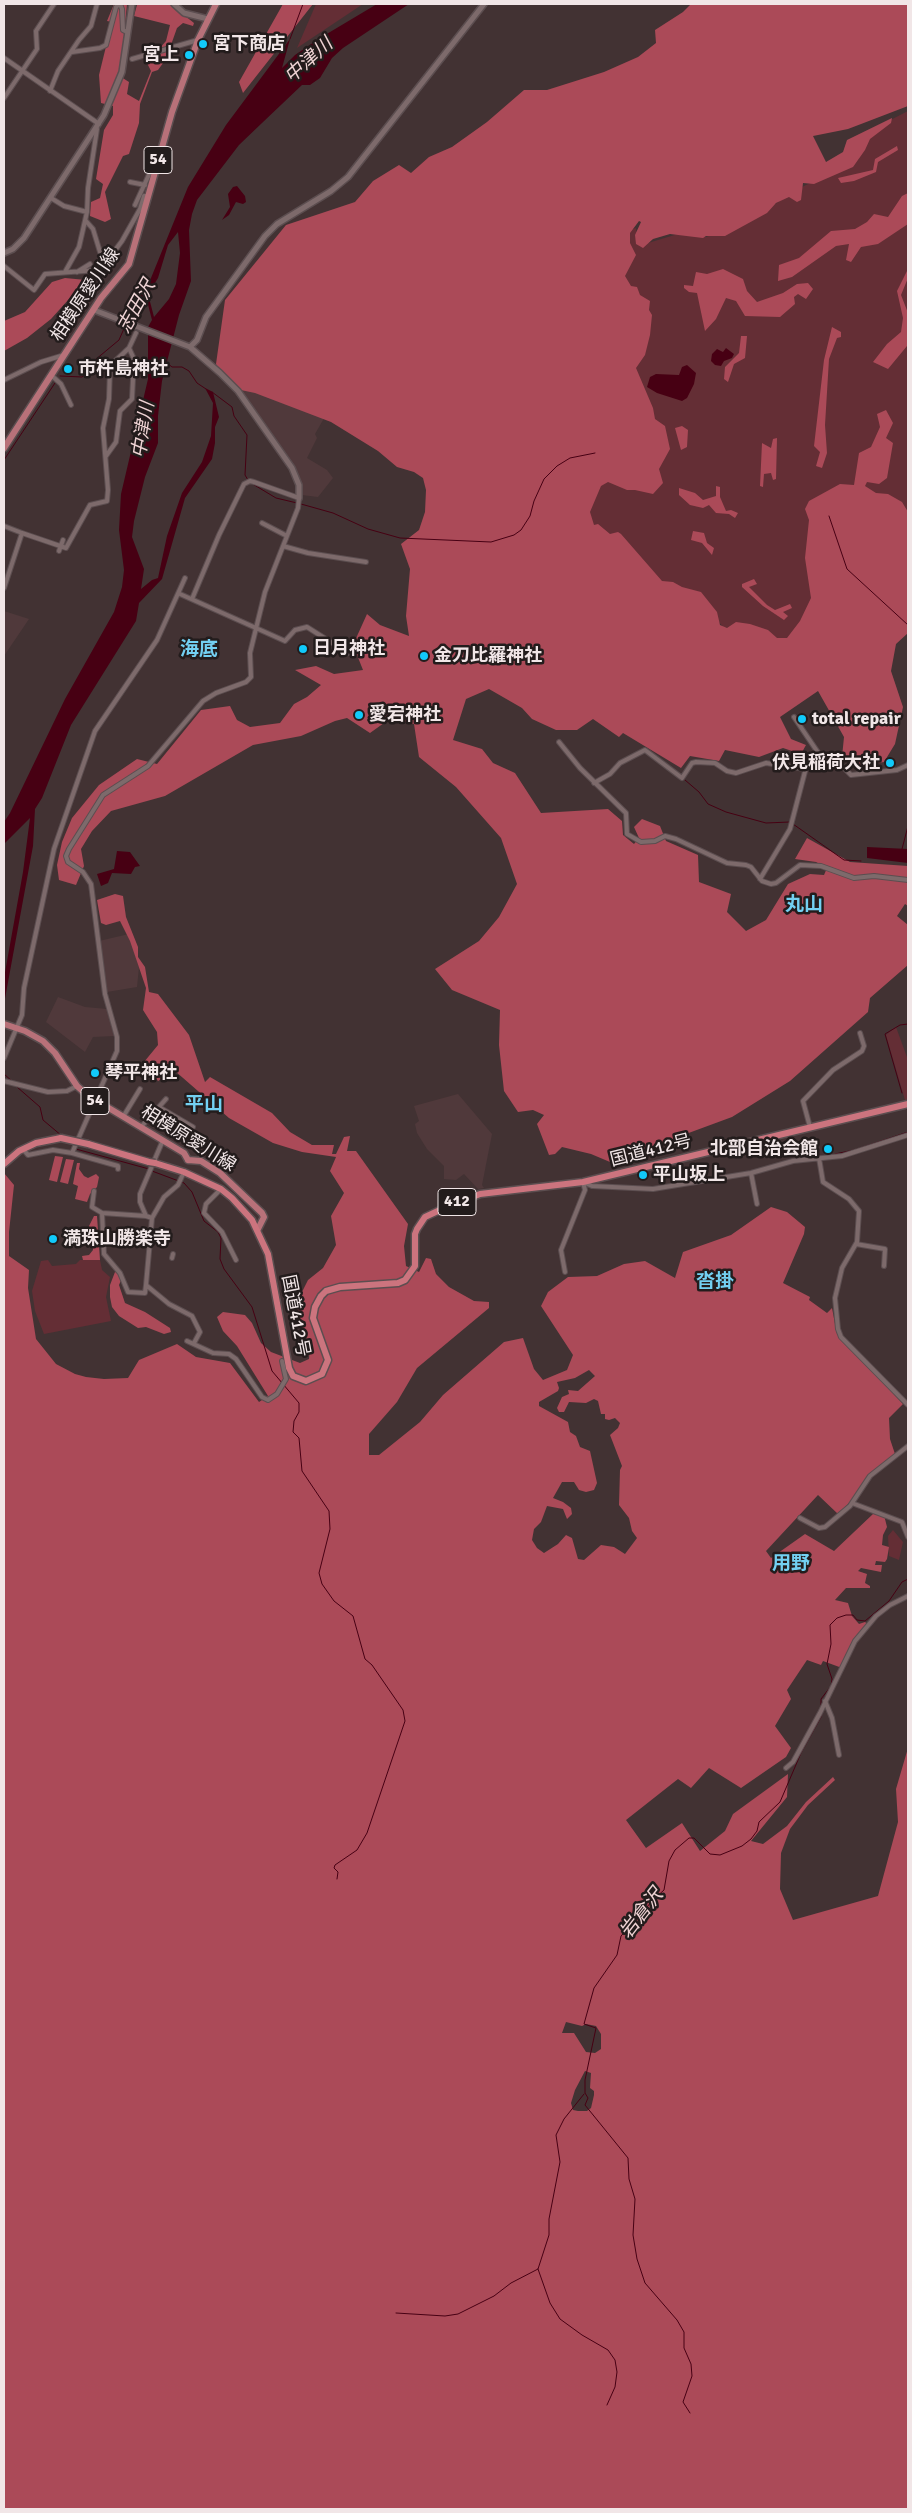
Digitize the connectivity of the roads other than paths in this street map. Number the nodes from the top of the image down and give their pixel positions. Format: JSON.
{"nodes":[{"id":1,"x":54,"y":4,"type":"edge"},
{"id":2,"x":97,"y":4,"type":"edge"},
{"id":3,"x":119,"y":4,"type":"edge"},
{"id":4,"x":132,"y":4,"type":"edge"},
{"id":5,"x":174,"y":4,"type":"edge"},
{"id":6,"x":216,"y":4,"type":"edge"},
{"id":7,"x":484,"y":4,"type":"edge"},
{"id":8,"x":208,"y":19,"type":"junction"},
{"id":9,"x":127,"y":32,"type":"junction"},
{"id":10,"x":198,"y":40,"type":"junction"},
{"id":11,"x":72,"y":52,"type":"junction"},
{"id":12,"x":4,"y":58,"type":"edge"},
{"id":13,"x":132,"y":59,"type":"dead end"},
{"id":14,"x":22,"y":71,"type":"junction"},
{"id":15,"x":50,"y":91,"type":"junction"},
{"id":16,"x":4,"y":98,"type":"edge"},
{"id":17,"x":98,"y":127,"type":"junction"},
{"id":18,"x":156,"y":168,"type":"junction"},
{"id":19,"x":130,"y":182,"type":"dead end"},
{"id":20,"x":145,"y":185,"type":"junction"},
{"id":21,"x":149,"y":196,"type":"junction"},
{"id":22,"x":51,"y":198,"type":"junction"},
{"id":23,"x":135,"y":205,"type":"dead end"},
{"id":24,"x":87,"y":212,"type":"junction"},
{"id":25,"x":86,"y":221,"type":"junction"},
{"id":26,"x":4,"y":253,"type":"edge"},
{"id":27,"x":109,"y":258,"type":"junction"},
{"id":28,"x":90,"y":264,"type":"dead end"},
{"id":29,"x":4,"y":266,"type":"edge"},
{"id":30,"x":65,"y":272,"type":"junction"},
{"id":31,"x":77,"y":272,"type":"junction"},
{"id":32,"x":97,"y":311,"type":"junction"},
{"id":33,"x":136,"y":333,"type":"dead end"},
{"id":34,"x":187,"y":346,"type":"junction"},
{"id":35,"x":129,"y":348,"type":"junction"},
{"id":36,"x":64,"y":355,"type":"junction"},
{"id":37,"x":51,"y":375,"type":"junction"},
{"id":38,"x":4,"y":380,"type":"edge"},
{"id":39,"x":71,"y":405,"type":"dead end"},
{"id":40,"x":4,"y":448,"type":"edge"},
{"id":41,"x":106,"y":456,"type":"junction"},
{"id":42,"x":299,"y":498,"type":"junction"},
{"id":43,"x":263,"y":525,"type":"dead end"},
{"id":44,"x":4,"y":526,"type":"edge"},
{"id":45,"x":22,"y":532,"type":"junction"},
{"id":46,"x":287,"y":536,"type":"junction"},
{"id":47,"x":63,"y":540,"type":"dead end"},
{"id":48,"x":62,"y":546,"type":"junction"},
{"id":49,"x":283,"y":546,"type":"junction"},
{"id":50,"x":59,"y":551,"type":"dead end"},
{"id":51,"x":366,"y":562,"type":"dead end"},
{"id":52,"x":185,"y":578,"type":"dead end"},
{"id":53,"x":4,"y":588,"type":"edge"},
{"id":54,"x":180,"y":594,"type":"junction"},
{"id":55,"x":192,"y":599,"type":"junction"},
{"id":56,"x":257,"y":629,"type":"junction"},
{"id":57,"x":348,"y":653,"type":"dead end"},
{"id":58,"x":794,"y":717,"type":"dead end"},
{"id":59,"x":816,"y":735,"type":"dead end"},
{"id":60,"x":810,"y":739,"type":"junction"},
{"id":61,"x":560,"y":742,"type":"dead end"},
{"id":62,"x":819,"y":754,"type":"junction"},
{"id":63,"x":908,"y":765,"type":"edge"},
{"id":64,"x":805,"y":770,"type":"junction"},
{"id":65,"x":594,"y":783,"type":"junction"},
{"id":66,"x":760,"y":879,"type":"junction"},
{"id":67,"x":908,"y":880,"type":"edge"},
{"id":68,"x":4,"y":1024,"type":"edge"},
{"id":69,"x":16,"y":1028,"type":"junction"},
{"id":70,"x":860,"y":1034,"type":"dead end"},
{"id":71,"x":4,"y":1058,"type":"edge"},
{"id":72,"x":4,"y":1081,"type":"edge"},
{"id":73,"x":77,"y":1086,"type":"junction"},
{"id":74,"x":140,"y":1089,"type":"dead end"},
{"id":75,"x":166,"y":1099,"type":"dead end"},
{"id":76,"x":95,"y":1101,"type":"junction"},
{"id":77,"x":908,"y":1104,"type":"edge"},
{"id":78,"x":159,"y":1107,"type":"junction"},
{"id":79,"x":123,"y":1117,"type":"junction"},
{"id":80,"x":141,"y":1127,"type":"junction"},
{"id":81,"x":192,"y":1127,"type":"dead end"},
{"id":82,"x":810,"y":1127,"type":"junction"},
{"id":83,"x":908,"y":1135,"type":"edge"},
{"id":84,"x":163,"y":1140,"type":"junction"},
{"id":85,"x":23,"y":1149,"type":"junction"},
{"id":86,"x":73,"y":1150,"type":"junction"},
{"id":87,"x":819,"y":1158,"type":"junction"},
{"id":88,"x":188,"y":1160,"type":"junction"},
{"id":89,"x":4,"y":1164,"type":"edge"},
{"id":90,"x":152,"y":1167,"type":"junction"},
{"id":91,"x":118,"y":1169,"type":"dead end"},
{"id":92,"x":751,"y":1172,"type":"junction"},
{"id":93,"x":183,"y":1175,"type":"junction"},
{"id":94,"x":583,"y":1182,"type":"junction"},
{"id":95,"x":221,"y":1189,"type":"junction"},
{"id":96,"x":94,"y":1191,"type":"dead end"},
{"id":97,"x":757,"y":1204,"type":"dead end"},
{"id":98,"x":102,"y":1213,"type":"junction"},
{"id":99,"x":204,"y":1213,"type":"junction"},
{"id":100,"x":146,"y":1216,"type":"junction"},
{"id":101,"x":152,"y":1218,"type":"junction"},
{"id":102,"x":200,"y":1220,"type":"dead end"},
{"id":103,"x":258,"y":1229,"type":"junction"},
{"id":104,"x":222,"y":1232,"type":"junction"},
{"id":105,"x":216,"y":1237,"type":"dead end"},
{"id":106,"x":856,"y":1244,"type":"junction"},
{"id":107,"x":236,"y":1260,"type":"dead end"},
{"id":108,"x":884,"y":1266,"type":"dead end"},
{"id":109,"x":565,"y":1272,"type":"dead end"},
{"id":110,"x":146,"y":1285,"type":"junction"},
{"id":111,"x":187,"y":1341,"type":"dead end"},
{"id":112,"x":194,"y":1344,"type":"junction"},
{"id":113,"x":284,"y":1363,"type":"junction"},
{"id":114,"x":908,"y":1405,"type":"edge"},
{"id":115,"x":908,"y":1446,"type":"edge"},
{"id":116,"x":852,"y":1503,"type":"junction"},
{"id":117,"x":800,"y":1518,"type":"dead end"},
{"id":118,"x":906,"y":1524,"type":"edge"},
{"id":119,"x":908,"y":1537,"type":"edge"},
{"id":120,"x":908,"y":1596,"type":"edge"},
{"id":121,"x":824,"y":1704,"type":"junction"},
{"id":122,"x":839,"y":1755,"type":"dead end"},
{"id":123,"x":786,"y":1768,"type":"dead end"}],
"edges":[{"from":1,"to":14,"type":"street"},
{"from":2,"to":11,"type":"street"},
{"from":3,"to":9,"type":"street"},
{"from":3,"to":11,"type":"street"},
{"from":4,"to":9,"type":"street"},
{"from":5,"to":8,"type":"street"},
{"from":6,"to":8,"type":"main road","name":"相模原愛川線","number":"54"},
{"from":7,"to":34,"type":"street"},
{"from":8,"to":10,"type":"main road","name":"相模原愛川線","number":"54"},
{"from":9,"to":17,"type":"street"},
{"from":10,"to":13,"type":"street"},
{"from":10,"to":18,"type":"main road","name":"相模原愛川線","number":"54"},
{"from":11,"to":15,"type":"street"},
{"from":12,"to":14,"type":"street"},
{"from":14,"to":15,"type":"street"},
{"from":14,"to":16,"type":"street"},
{"from":15,"to":17,"type":"street"},
{"from":17,"to":22,"type":"street"},
{"from":17,"to":24,"type":"street"},
{"from":18,"to":20,"type":"street"},
{"from":18,"to":21,"type":"main road","name":"相模原愛川線","number":"54"},
{"from":19,"to":20,"type":"street"},
{"from":20,"to":23,"type":"street"},
{"from":21,"to":27,"type":"street"},
{"from":21,"to":32,"type":"main road","name":"相模原愛川線","number":"54"},
{"from":22,"to":24,"type":"street"},
{"from":22,"to":26,"type":"street"},
{"from":24,"to":25,"type":"street"},
{"from":25,"to":27,"type":"street"},
{"from":25,"to":30,"type":"street"},
{"from":27,"to":31,"type":"street"},
{"from":28,"to":31,"type":"street"},
{"from":29,"to":30,"type":"street"},
{"from":30,"to":31,"type":"street"},
{"from":32,"to":34,"type":"street"},
{"from":32,"to":36,"type":"main road","name":"相模原愛川線","number":"54"},
{"from":33,"to":35,"type":"street"},
{"from":34,"to":42,"type":"street"},
{"from":35,"to":41,"type":"street"},
{"from":35,"to":41,"type":"street"},
{"from":36,"to":37,"type":"main road","name":"相模原愛川線","number":"54"},
{"from":36,"to":38,"type":"street"},
{"from":37,"to":39,"type":"street"},
{"from":37,"to":40,"type":"main road","name":"相模原愛川線","number":"54"},
{"from":41,"to":48,"type":"street"},
{"from":42,"to":46,"type":"street"},
{"from":42,"to":55,"type":"street"},
{"from":43,"to":46,"type":"street"},
{"from":44,"to":45,"type":"street"},
{"from":45,"to":48,"type":"street"},
{"from":45,"to":53,"type":"street"},
{"from":46,"to":49,"type":"street"},
{"from":47,"to":48,"type":"street"},
{"from":48,"to":50,"type":"street"},
{"from":49,"to":51,"type":"street"},
{"from":49,"to":56,"type":"street"},
{"from":52,"to":54,"type":"street"},
{"from":54,"to":55,"type":"street"},
{"from":54,"to":69,"type":"street"},
{"from":55,"to":56,"type":"street"},
{"from":56,"to":57,"type":"street"},
{"from":56,"to":76,"type":"street"},
{"from":58,"to":60,"type":"street"},
{"from":59,"to":60,"type":"street"},
{"from":60,"to":62,"type":"street"},
{"from":61,"to":65,"type":"street"},
{"from":62,"to":63,"type":"street"},
{"from":62,"to":64,"type":"street"},
{"from":64,"to":65,"type":"street"},
{"from":64,"to":66,"type":"street"},
{"from":65,"to":66,"type":"street"},
{"from":66,"to":67,"type":"street"},
{"from":68,"to":69,"type":"main road","number":"54"},
{"from":69,"to":71,"type":"street"},
{"from":69,"to":73,"type":"main road","name":"相模原愛川線","number":"54"},
{"from":70,"to":82,"type":"street"},
{"from":72,"to":73,"type":"street"},
{"from":73,"to":76,"type":"main road","name":"相模原愛川線","number":"54"},
{"from":74,"to":79,"type":"street"},
{"from":75,"to":78,"type":"street"},
{"from":76,"to":79,"type":"main road","name":"相模原愛川線","number":"54"},
{"from":76,"to":86,"type":"street"},
{"from":77,"to":82,"type":"highway","name":"国道412号","number":"412"},
{"from":78,"to":80,"type":"street"},
{"from":78,"to":81,"type":"street"},
{"from":79,"to":80,"type":"main road","name":"相模原愛川線","number":"54"},
{"from":80,"to":84,"type":"main road","name":"相模原愛川線","number":"54"},
{"from":82,"to":94,"type":"highway","name":"国道412号","number":"412"},
{"from":83,"to":87,"type":"street"},
{"from":84,"to":88,"type":"main road","name":"相模原愛川線","number":"54"},
{"from":84,"to":90,"type":"street"},
{"from":85,"to":86,"type":"street"},
{"from":85,"to":89,"type":"highway","name":"国道412号"},
{"from":85,"to":90,"type":"highway","name":"国道412号","bridge":true},
{"from":86,"to":91,"type":"street"},
{"from":87,"to":92,"type":"street"},
{"from":87,"to":106,"type":"street"},
{"from":88,"to":93,"type":"main road"},
{"from":88,"to":103,"type":"main road","name":"相模原愛川線","number":"54"},
{"from":90,"to":93,"type":"highway","name":"国道412号"},
{"from":90,"to":100,"type":"street"},
{"from":92,"to":94,"type":"street"},
{"from":92,"to":97,"type":"street"},
{"from":93,"to":95,"type":"highway","name":"国道412号"},
{"from":93,"to":101,"type":"street"},
{"from":94,"to":109,"type":"street"},
{"from":94,"to":113,"type":"highway","name":"国道412号","number":"412"},
{"from":95,"to":99,"type":"street"},
{"from":95,"to":103,"type":"highway","name":"国道412号"},
{"from":96,"to":98,"type":"street"},
{"from":98,"to":100,"type":"street"},
{"from":98,"to":110,"type":"street"},
{"from":99,"to":102,"type":"street"},
{"from":99,"to":104,"type":"street"},
{"from":100,"to":101,"type":"street"},
{"from":101,"to":110,"type":"street"},
{"from":103,"to":113,"type":"highway","name":"国道412号"},
{"from":104,"to":105,"type":"street"},
{"from":104,"to":107,"type":"street"},
{"from":106,"to":108,"type":"street"},
{"from":106,"to":114,"type":"street"},
{"from":110,"to":112,"type":"street"},
{"from":111,"to":112,"type":"street"},
{"from":112,"to":113,"type":"street"},
{"from":115,"to":116,"type":"street"},
{"from":116,"to":117,"type":"street"},
{"from":116,"to":118,"type":"street"},
{"from":118,"to":119,"type":"street"},
{"from":120,"to":121,"type":"street"},
{"from":121,"to":122,"type":"street"},
{"from":121,"to":123,"type":"street"}]}
